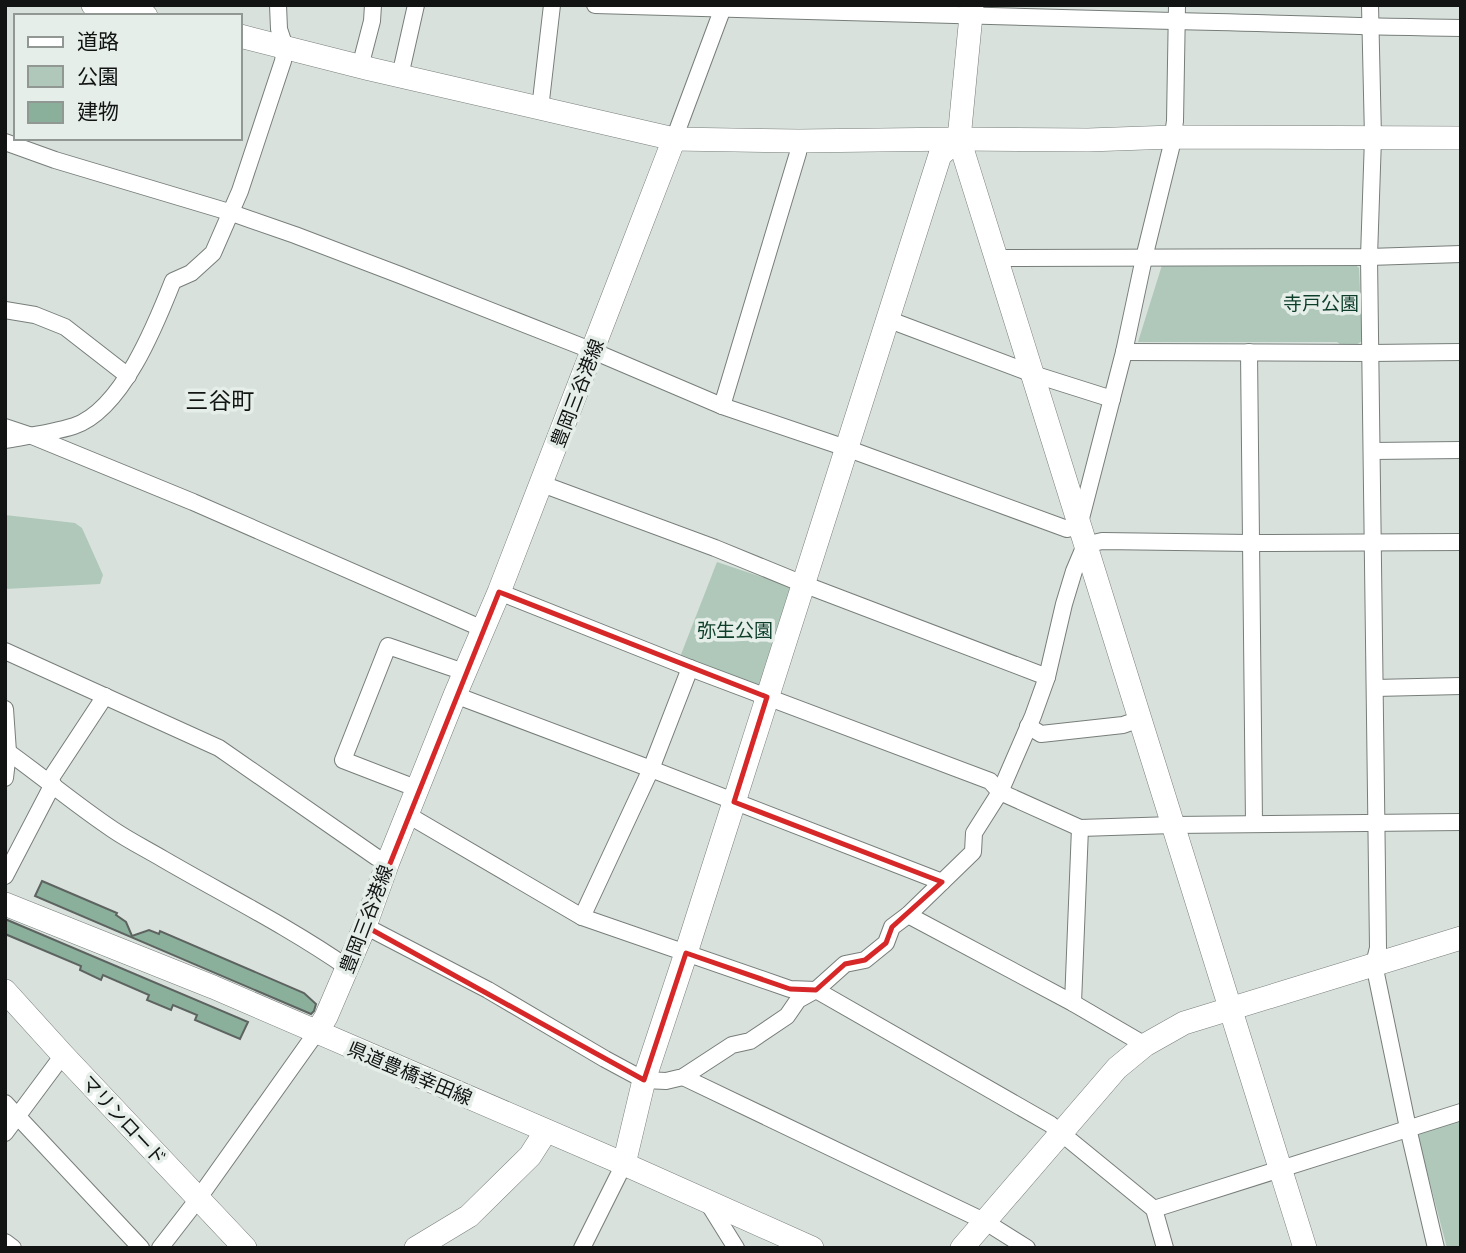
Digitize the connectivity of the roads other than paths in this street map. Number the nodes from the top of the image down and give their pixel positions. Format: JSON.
{"nodes":[{"id":1,"x":93,"y":5,"type":"edge"},
{"id":2,"x":278,"y":5,"type":"edge"},
{"id":3,"x":373,"y":5,"type":"edge"},
{"id":4,"x":416,"y":5,"type":"edge"},
{"id":5,"x":552,"y":5,"type":"edge"},
{"id":6,"x":595,"y":5,"type":"edge"},
{"id":7,"x":1370,"y":5,"type":"edge"},
{"id":8,"x":723,"y":8,"type":"edge"},
{"id":9,"x":808,"y":9,"type":"edge"},
{"id":10,"x":971,"y":10,"type":"edge"},
{"id":11,"x":1176,"y":13,"type":"edge"},
{"id":12,"x":138,"y":14,"type":"edge"},
{"id":13,"x":1370,"y":27,"type":"junction"},
{"id":14,"x":1461,"y":28,"type":"edge"},
{"id":15,"x":242,"y":36,"type":"edge"},
{"id":16,"x":285,"y":47,"type":"junction"},
{"id":17,"x":360,"y":67,"type":"junction"},
{"id":18,"x":400,"y":76,"type":"junction"},
{"id":19,"x":540,"y":108,"type":"junction"},
{"id":20,"x":1173,"y":137,"type":"junction"},
{"id":21,"x":1373,"y":138,"type":"junction"},
{"id":22,"x":1461,"y":138,"type":"edge"},
{"id":23,"x":674,"y":139,"type":"junction"},
{"id":24,"x":959,"y":139,"type":"junction"},
{"id":25,"x":799,"y":141,"type":"junction"},
{"id":26,"x":5,"y":142,"type":"edge"},
{"id":27,"x":229,"y":212,"type":"junction"},
{"id":28,"x":1461,"y":254,"type":"edge"},
{"id":29,"x":1369,"y":257,"type":"junction"},
{"id":30,"x":995,"y":258,"type":"junction"},
{"id":31,"x":1144,"y":258,"type":"junction"},
{"id":32,"x":5,"y":310,"type":"edge"},
{"id":33,"x":887,"y":319,"type":"junction"},
{"id":34,"x":593,"y":351,"type":"junction"},
{"id":35,"x":1124,"y":352,"type":"junction"},
{"id":36,"x":1249,"y":352,"type":"junction"},
{"id":37,"x":1461,"y":352,"type":"edge"},
{"id":38,"x":1370,"y":353,"type":"junction"},
{"id":39,"x":1033,"y":374,"type":"junction"},
{"id":40,"x":128,"y":376,"type":"junction"},
{"id":41,"x":1112,"y":399,"type":"junction"},
{"id":42,"x":722,"y":406,"type":"junction"},
{"id":43,"x":5,"y":428,"type":"edge"},
{"id":44,"x":32,"y":436,"type":"junction"},
{"id":45,"x":5,"y":440,"type":"edge"},
{"id":46,"x":846,"y":447,"type":"junction"},
{"id":47,"x":1461,"y":450,"type":"edge"},
{"id":48,"x":1371,"y":451,"type":"junction"},
{"id":49,"x":541,"y":484,"type":"junction"},
{"id":50,"x":1082,"y":535,"type":"junction"},
{"id":51,"x":1373,"y":542,"type":"junction"},
{"id":52,"x":1461,"y":542,"type":"edge"},
{"id":53,"x":1250,"y":543,"type":"junction"},
{"id":54,"x":803,"y":584,"type":"junction"},
{"id":55,"x":499,"y":592,"type":"junction"},
{"id":56,"x":483,"y":629,"type":"junction"},
{"id":57,"x":5,"y":651,"type":"edge"},
{"id":58,"x":690,"y":668,"type":"junction"},
{"id":59,"x":464,"y":672,"type":"junction"},
{"id":60,"x":1047,"y":677,"type":"junction"},
{"id":61,"x":1461,"y":686,"type":"edge"},
{"id":62,"x":1375,"y":688,"type":"junction"},
{"id":63,"x":454,"y":695,"type":"junction"},
{"id":64,"x":105,"y":696,"type":"junction"},
{"id":65,"x":767,"y":697,"type":"junction"},
{"id":66,"x":5,"y":709,"type":"edge"},
{"id":67,"x":1140,"y":719,"type":"junction"},
{"id":68,"x":1028,"y":726,"type":"junction"},
{"id":69,"x":8,"y":752,"type":"junction"},
{"id":70,"x":651,"y":769,"type":"junction"},
{"id":71,"x":5,"y":778,"type":"edge"},
{"id":72,"x":51,"y":783,"type":"junction"},
{"id":73,"x":418,"y":789,"type":"junction"},
{"id":74,"x":1000,"y":792,"type":"junction"},
{"id":75,"x":734,"y":802,"type":"junction"},
{"id":76,"x":408,"y":815,"type":"junction"},
{"id":77,"x":1461,"y":822,"type":"edge"},
{"id":78,"x":1375,"y":823,"type":"junction"},
{"id":79,"x":1254,"y":824,"type":"junction"},
{"id":80,"x":1173,"y":825,"type":"junction"},
{"id":81,"x":1080,"y":828,"type":"junction"},
{"id":82,"x":388,"y":862,"type":"junction"},
{"id":83,"x":5,"y":876,"type":"edge"},
{"id":84,"x":942,"y":882,"type":"junction"},
{"id":85,"x":5,"y":904,"type":"edge"},
{"id":86,"x":908,"y":915,"type":"junction"},
{"id":87,"x":582,"y":917,"type":"junction"},
{"id":88,"x":365,"y":926,"type":"junction"},
{"id":89,"x":1461,"y":938,"type":"edge"},
{"id":90,"x":686,"y":953,"type":"junction"},
{"id":91,"x":1374,"y":964,"type":"junction"},
{"id":92,"x":348,"y":968,"type":"junction"},
{"id":93,"x":816,"y":990,"type":"junction"},
{"id":94,"x":5,"y":991,"type":"edge"},
{"id":95,"x":1073,"y":1003,"type":"junction"},
{"id":96,"x":1230,"y":1008,"type":"junction"},
{"id":97,"x":316,"y":1033,"type":"junction"},
{"id":98,"x":1145,"y":1045,"type":"junction"},
{"id":99,"x":64,"y":1055,"type":"junction"},
{"id":100,"x":683,"y":1077,"type":"junction"},
{"id":101,"x":644,"y":1080,"type":"junction"},
{"id":102,"x":5,"y":1103,"type":"edge"},
{"id":103,"x":1461,"y":1112,"type":"edge"},
{"id":104,"x":18,"y":1116,"type":"junction"},
{"id":105,"x":1408,"y":1128,"type":"junction"},
{"id":106,"x":546,"y":1130,"type":"junction"},
{"id":107,"x":5,"y":1133,"type":"edge"},
{"id":108,"x":1060,"y":1133,"type":"junction"},
{"id":109,"x":530,"y":1156,"type":"junction"},
{"id":110,"x":624,"y":1164,"type":"junction"},
{"id":111,"x":1282,"y":1169,"type":"junction"},
{"id":112,"x":198,"y":1199,"type":"junction"},
{"id":113,"x":708,"y":1203,"type":"junction"},
{"id":114,"x":1154,"y":1209,"type":"junction"},
{"id":115,"x":984,"y":1221,"type":"junction"},
{"id":116,"x":5,"y":1242,"type":"edge"},
{"id":117,"x":13,"y":1248,"type":"edge"},
{"id":118,"x":141,"y":1248,"type":"edge"},
{"id":119,"x":160,"y":1248,"type":"edge"},
{"id":120,"x":245,"y":1248,"type":"edge"},
{"id":121,"x":416,"y":1248,"type":"edge"},
{"id":122,"x":439,"y":1248,"type":"edge"},
{"id":123,"x":582,"y":1248,"type":"edge"},
{"id":124,"x":736,"y":1248,"type":"edge"},
{"id":125,"x":812,"y":1248,"type":"edge"},
{"id":126,"x":962,"y":1248,"type":"edge"},
{"id":127,"x":1027,"y":1248,"type":"edge"},
{"id":128,"x":1165,"y":1248,"type":"edge"},
{"id":129,"x":1305,"y":1248,"type":"edge"},
{"id":130,"x":1436,"y":1248,"type":"edge"}],
"edges":[{"from":1,"to":12,"type":"street"},
{"from":2,"to":16,"type":"street"},
{"from":3,"to":17,"type":"street"},
{"from":4,"to":18,"type":"street"},
{"from":5,"to":19,"type":"street"},
{"from":6,"to":8,"type":"street"},
{"from":7,"to":13,"type":"street"},
{"from":8,"to":9,"type":"street"},
{"from":8,"to":23,"type":"street"},
{"from":9,"to":10,"type":"street"},
{"from":10,"to":11,"type":"street"},
{"from":10,"to":24,"type":"street"},
{"from":11,"to":13,"type":"street"},
{"from":11,"to":20,"type":"street"},
{"from":13,"to":14,"type":"street"},
{"from":13,"to":21,"type":"street"},
{"from":15,"to":16,"type":"street"},
{"from":16,"to":17,"type":"street"},
{"from":16,"to":27,"type":"street"},
{"from":17,"to":18,"type":"street"},
{"from":18,"to":19,"type":"street"},
{"from":19,"to":23,"type":"street"},
{"from":20,"to":21,"type":"street"},
{"from":20,"to":24,"type":"street"},
{"from":20,"to":31,"type":"street"},
{"from":21,"to":22,"type":"street"},
{"from":21,"to":29,"type":"street"},
{"from":23,"to":25,"type":"street"},
{"from":23,"to":34,"type":"street","name":"豊岡三谷港線"},
{"from":24,"to":25,"type":"street"},
{"from":24,"to":30,"type":"street"},
{"from":24,"to":33,"type":"street"},
{"from":25,"to":42,"type":"street"},
{"from":26,"to":27,"type":"street"},
{"from":27,"to":34,"type":"street"},
{"from":27,"to":40,"type":"street"},
{"from":28,"to":29,"type":"street"},
{"from":29,"to":31,"type":"street"},
{"from":29,"to":38,"type":"street"},
{"from":30,"to":31,"type":"street"},
{"from":30,"to":39,"type":"street"},
{"from":31,"to":35,"type":"street"},
{"from":32,"to":40,"type":"street"},
{"from":33,"to":39,"type":"street"},
{"from":33,"to":46,"type":"street"},
{"from":34,"to":42,"type":"street"},
{"from":34,"to":49,"type":"street","name":"豊岡三谷港線"},
{"from":35,"to":36,"type":"street"},
{"from":35,"to":41,"type":"street"},
{"from":36,"to":38,"type":"street"},
{"from":36,"to":53,"type":"street"},
{"from":37,"to":38,"type":"street"},
{"from":38,"to":48,"type":"street"},
{"from":39,"to":41,"type":"street"},
{"from":39,"to":50,"type":"street"},
{"from":40,"to":44,"type":"street"},
{"from":41,"to":50,"type":"street"},
{"from":42,"to":46,"type":"street"},
{"from":43,"to":44,"type":"street"},
{"from":44,"to":45,"type":"street"},
{"from":44,"to":56,"type":"street"},
{"from":46,"to":50,"type":"street"},
{"from":46,"to":54,"type":"street"},
{"from":47,"to":48,"type":"street"},
{"from":48,"to":51,"type":"street"},
{"from":49,"to":54,"type":"street"},
{"from":49,"to":55,"type":"street","name":"豊岡三谷港線"},
{"from":50,"to":53,"type":"street"},
{"from":50,"to":60,"type":"street"},
{"from":50,"to":67,"type":"street"},
{"from":51,"to":52,"type":"street"},
{"from":51,"to":53,"type":"street"},
{"from":51,"to":62,"type":"street"},
{"from":53,"to":79,"type":"street"},
{"from":54,"to":60,"type":"street"},
{"from":54,"to":65,"type":"street"},
{"from":55,"to":56,"type":"street","name":"豊岡三谷港線"},
{"from":55,"to":58,"type":"street"},
{"from":56,"to":59,"type":"street","name":"豊岡三谷港線"},
{"from":57,"to":64,"type":"street"},
{"from":58,"to":65,"type":"street"},
{"from":58,"to":70,"type":"street"},
{"from":59,"to":63,"type":"street","name":"豊岡三谷港線"},
{"from":59,"to":73,"type":"street"},
{"from":60,"to":68,"type":"street"},
{"from":61,"to":62,"type":"street"},
{"from":62,"to":78,"type":"street"},
{"from":63,"to":70,"type":"street"},
{"from":63,"to":73,"type":"street","name":"豊岡三谷港線"},
{"from":64,"to":72,"type":"street"},
{"from":64,"to":82,"type":"street"},
{"from":65,"to":74,"type":"street"},
{"from":65,"to":75,"type":"street"},
{"from":66,"to":69,"type":"street"},
{"from":67,"to":68,"type":"street"},
{"from":67,"to":80,"type":"street"},
{"from":68,"to":74,"type":"street"},
{"from":69,"to":71,"type":"street"},
{"from":69,"to":72,"type":"street"},
{"from":70,"to":75,"type":"street"},
{"from":70,"to":87,"type":"street"},
{"from":72,"to":83,"type":"street"},
{"from":72,"to":92,"type":"street"},
{"from":73,"to":76,"type":"street","name":"豊岡三谷港線"},
{"from":74,"to":81,"type":"street"},
{"from":74,"to":84,"type":"street"},
{"from":75,"to":84,"type":"street"},
{"from":75,"to":90,"type":"street"},
{"from":76,"to":82,"type":"street","name":"豊岡三谷港線"},
{"from":76,"to":87,"type":"street"},
{"from":77,"to":78,"type":"street"},
{"from":78,"to":79,"type":"street"},
{"from":78,"to":91,"type":"street"},
{"from":79,"to":80,"type":"street"},
{"from":80,"to":81,"type":"street"},
{"from":80,"to":96,"type":"street"},
{"from":81,"to":95,"type":"street"},
{"from":82,"to":88,"type":"street","name":"豊岡三谷港線"},
{"from":84,"to":86,"type":"street"},
{"from":85,"to":97,"type":"street","name":"県道豊橋幸田線"},
{"from":86,"to":93,"type":"street"},
{"from":86,"to":95,"type":"street"},
{"from":87,"to":90,"type":"street"},
{"from":88,"to":92,"type":"street","name":"豊岡三谷港線"},
{"from":88,"to":101,"type":"street"},
{"from":89,"to":91,"type":"street"},
{"from":90,"to":93,"type":"street"},
{"from":90,"to":101,"type":"street"},
{"from":91,"to":96,"type":"street"},
{"from":91,"to":105,"type":"street"},
{"from":92,"to":97,"type":"street","name":"豊岡三谷港線"},
{"from":93,"to":100,"type":"street"},
{"from":93,"to":108,"type":"street"},
{"from":94,"to":99,"type":"street","name":"マリンロード"},
{"from":95,"to":98,"type":"street"},
{"from":96,"to":98,"type":"street"},
{"from":96,"to":111,"type":"street"},
{"from":97,"to":106,"type":"street","name":"県道豊橋幸田線"},
{"from":97,"to":112,"type":"street"},
{"from":98,"to":108,"type":"street"},
{"from":99,"to":104,"type":"street"},
{"from":99,"to":112,"type":"street","name":"マリンロード"},
{"from":100,"to":101,"type":"street"},
{"from":100,"to":115,"type":"street"},
{"from":101,"to":110,"type":"street"},
{"from":102,"to":104,"type":"street"},
{"from":103,"to":105,"type":"street"},
{"from":104,"to":107,"type":"street"},
{"from":104,"to":118,"type":"street"},
{"from":105,"to":111,"type":"street"},
{"from":105,"to":130,"type":"street"},
{"from":106,"to":109,"type":"street"},
{"from":106,"to":110,"type":"street","name":"県道豊橋幸田線"},
{"from":108,"to":114,"type":"street"},
{"from":108,"to":115,"type":"street"},
{"from":109,"to":121,"type":"street"},
{"from":109,"to":122,"type":"street"},
{"from":110,"to":113,"type":"street","name":"県道豊橋幸田線"},
{"from":110,"to":123,"type":"street"},
{"from":111,"to":114,"type":"street"},
{"from":111,"to":129,"type":"street"},
{"from":112,"to":119,"type":"street"},
{"from":112,"to":120,"type":"street","name":"マリンロード"},
{"from":113,"to":124,"type":"street"},
{"from":113,"to":125,"type":"street","name":"県道豊橋幸田線"},
{"from":114,"to":128,"type":"street"},
{"from":115,"to":126,"type":"street"},
{"from":115,"to":127,"type":"street"},
{"from":116,"to":117,"type":"street"}]}
